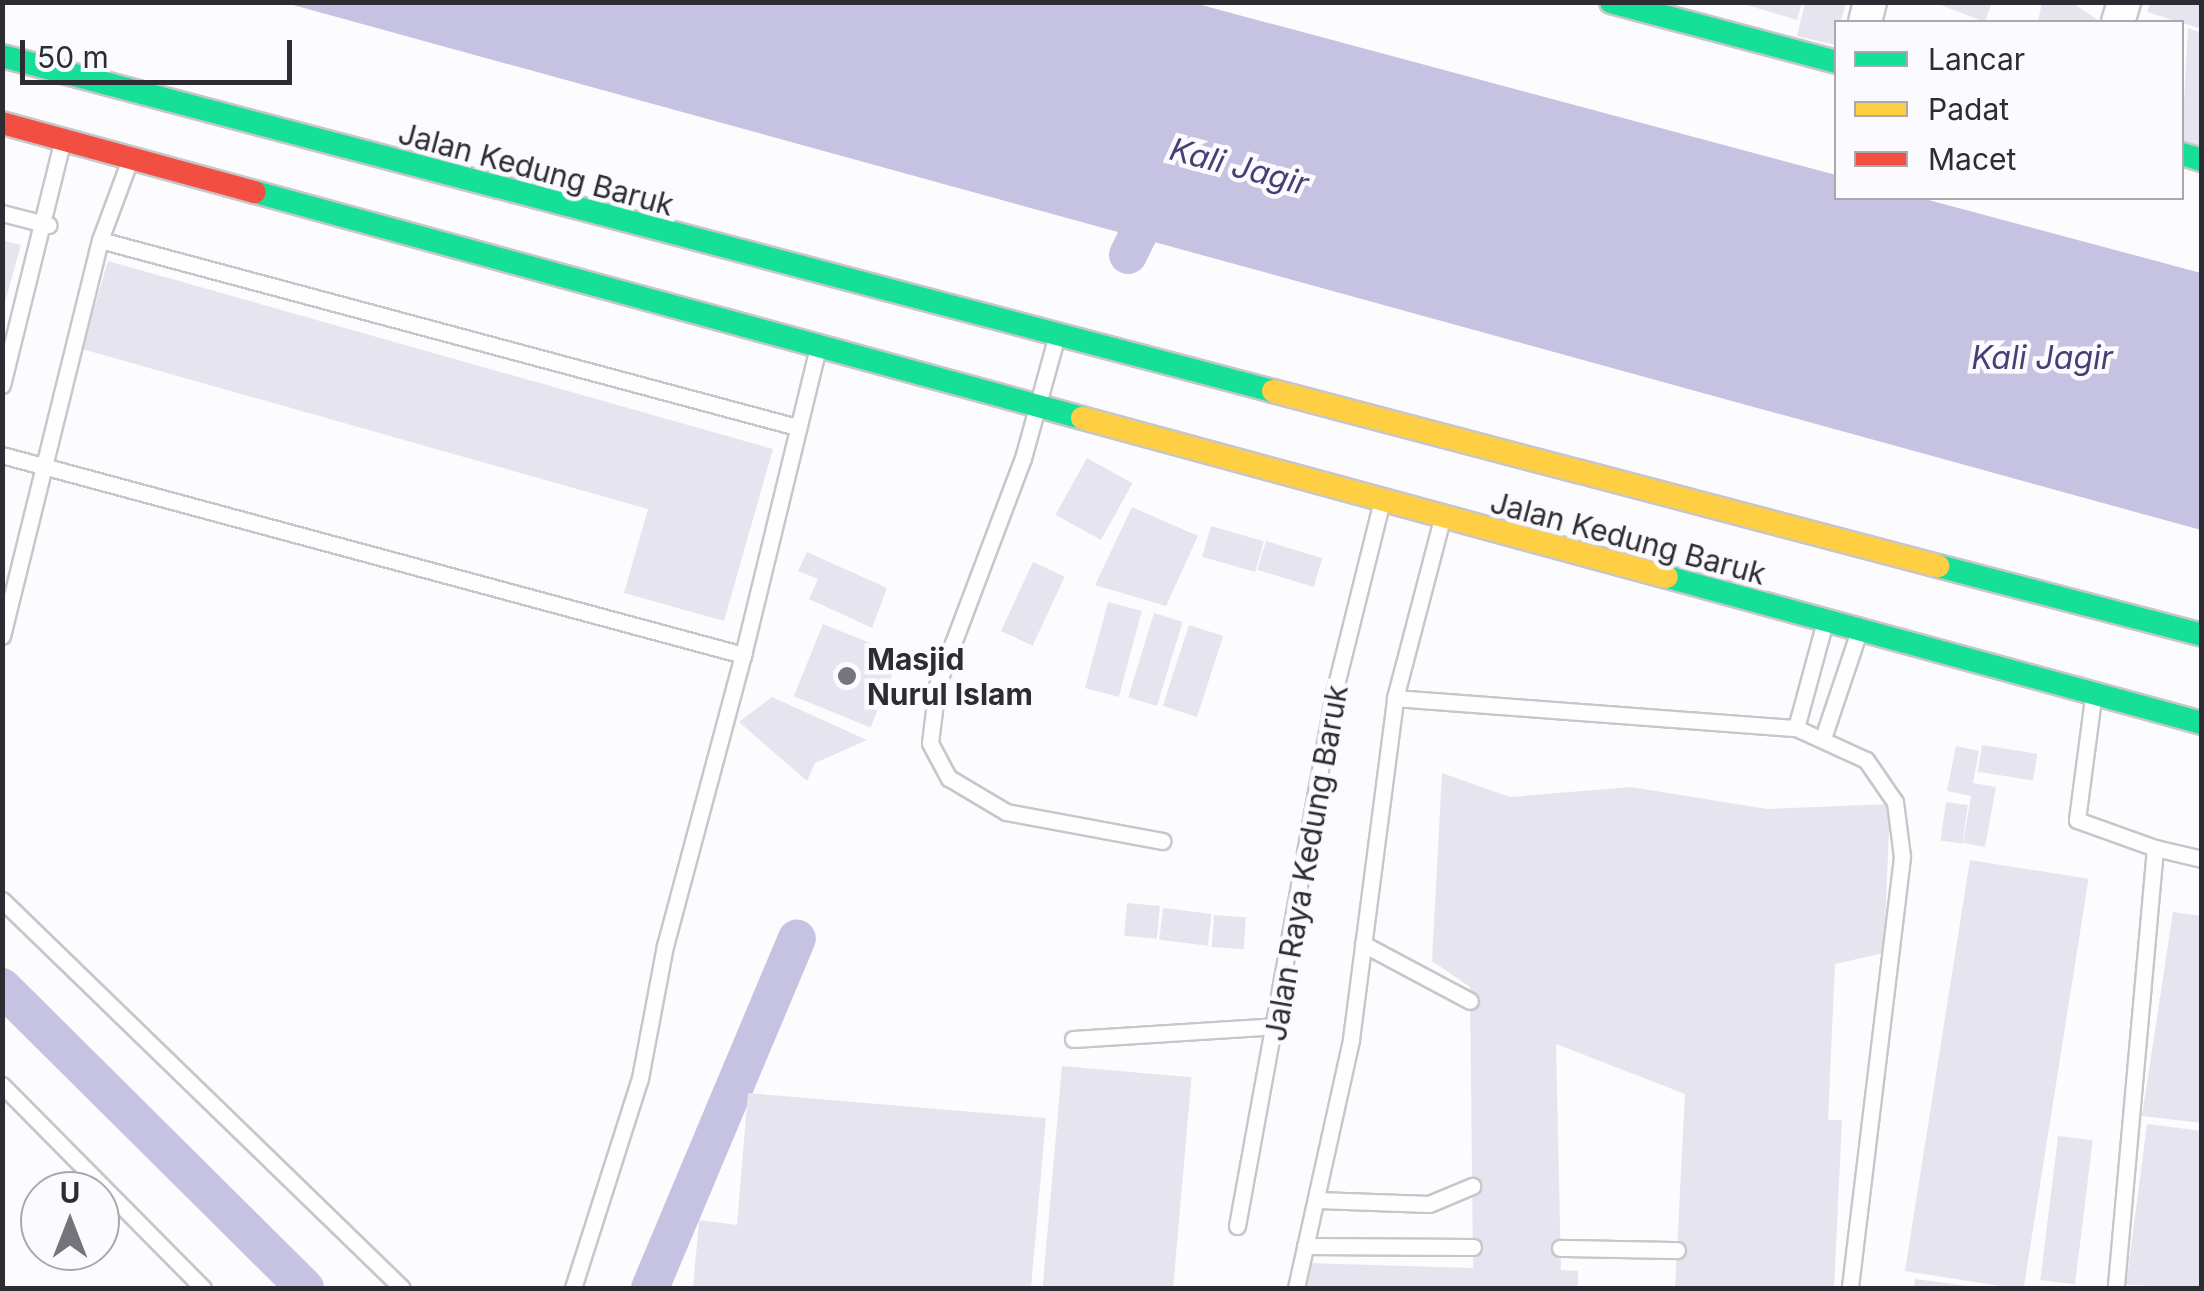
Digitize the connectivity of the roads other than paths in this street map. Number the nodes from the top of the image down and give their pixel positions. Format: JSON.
{"nodes":[{"id":1,"x":1620,"y":4,"type":"edge"},
{"id":2,"x":2,"y":56,"type":"edge"},
{"id":3,"x":1834,"y":61,"type":"edge"},
{"id":4,"x":2,"y":122,"type":"edge"},
{"id":5,"x":62,"y":139,"type":"junction"},
{"id":6,"x":130,"y":160,"type":"junction"},
{"id":7,"x":2,"y":214,"type":"edge"},
{"id":8,"x":48,"y":225,"type":"junction"},
{"id":9,"x":563,"y":226,"type":"junction"},
{"id":10,"x":100,"y":240,"type":"junction"},
{"id":11,"x":549,"y":276,"type":"junction"},
{"id":12,"x":1056,"y":337,"type":"junction"},
{"id":13,"x":816,"y":351,"type":"junction"},
{"id":14,"x":2,"y":385,"type":"edge"},
{"id":15,"x":1040,"y":408,"type":"junction"},
{"id":16,"x":796,"y":428,"type":"junction"},
{"id":17,"x":2,"y":455,"type":"edge"},
{"id":18,"x":46,"y":469,"type":"junction"},
{"id":19,"x":1382,"y":500,"type":"junction"},
{"id":20,"x":1442,"y":519,"type":"junction"},
{"id":21,"x":1825,"y":621,"type":"junction"},
{"id":22,"x":1860,"y":630,"type":"junction"},
{"id":23,"x":2202,"y":635,"type":"edge"},
{"id":24,"x":2,"y":636,"type":"edge"},
{"id":25,"x":744,"y":655,"type":"junction"},
{"id":26,"x":2094,"y":694,"type":"junction"},
{"id":27,"x":1395,"y":698,"type":"junction"},
{"id":28,"x":2202,"y":724,"type":"edge"},
{"id":29,"x":1796,"y":728,"type":"junction"},
{"id":30,"x":1823,"y":738,"type":"junction"},
{"id":31,"x":1162,"y":842,"type":"dead end"},
{"id":32,"x":2155,"y":848,"type":"junction"},
{"id":33,"x":2202,"y":859,"type":"edge"},
{"id":34,"x":2,"y":900,"type":"edge"},
{"id":35,"x":1363,"y":944,"type":"junction"},
{"id":36,"x":1470,"y":1001,"type":"dead end"},
{"id":37,"x":1279,"y":1026,"type":"junction"},
{"id":38,"x":1073,"y":1040,"type":"dead end"},
{"id":39,"x":2,"y":1085,"type":"edge"},
{"id":40,"x":1472,"y":1186,"type":"dead end"},
{"id":41,"x":1318,"y":1200,"type":"junction"},
{"id":42,"x":1237,"y":1226,"type":"dead end"},
{"id":43,"x":1306,"y":1246,"type":"junction"},
{"id":44,"x":1473,"y":1247,"type":"dead end"},
{"id":45,"x":1560,"y":1248,"type":"dead end"},
{"id":46,"x":1677,"y":1250,"type":"dead end"},
{"id":47,"x":203,"y":1288,"type":"edge"},
{"id":48,"x":402,"y":1288,"type":"edge"},
{"id":49,"x":573,"y":1288,"type":"edge"},
{"id":50,"x":1296,"y":1288,"type":"edge"},
{"id":51,"x":1850,"y":1288,"type":"edge"},
{"id":52,"x":2116,"y":1288,"type":"edge"}],
"edges":[{"from":1,"to":3,"type":"main road"},
{"from":2,"to":9,"type":"main road","name":"Jalan Kedung Baruk"},
{"from":4,"to":5,"type":"main road","name":"Jalan Kedung Baruk"},
{"from":5,"to":6,"type":"main road","name":"Jalan Kedung Baruk"},
{"from":5,"to":8,"type":"lane"},
{"from":6,"to":10,"type":"lane"},
{"from":6,"to":11,"type":"main road","name":"Jalan Kedung Baruk"},
{"from":7,"to":8,"type":"lane"},
{"from":8,"to":14,"type":"lane"},
{"from":9,"to":11,"type":"main road"},
{"from":9,"to":12,"type":"main road","name":"Jalan Kedung Baruk"},
{"from":10,"to":16,"type":"lane"},
{"from":10,"to":18,"type":"lane"},
{"from":11,"to":13,"type":"main road","name":"Jalan Kedung Baruk"},
{"from":12,"to":15,"type":"lane"},
{"from":12,"to":23,"type":"main road","name":"Jalan Kedung Baruk"},
{"from":13,"to":15,"type":"main road","name":"Jalan Kedung Baruk"},
{"from":13,"to":16,"type":"lane"},
{"from":15,"to":19,"type":"main road","name":"Jalan Kedung Baruk"},
{"from":15,"to":31,"type":"lane"},
{"from":16,"to":25,"type":"lane"},
{"from":17,"to":18,"type":"lane"},
{"from":18,"to":24,"type":"lane"},
{"from":18,"to":25,"type":"lane"},
{"from":19,"to":20,"type":"main road","name":"Jalan Kedung Baruk"},
{"from":19,"to":37,"type":"lane","name":"Jalan Raya Kedung Baruk"},
{"from":20,"to":21,"type":"main road","name":"Jalan Kedung Baruk"},
{"from":20,"to":27,"type":"lane"},
{"from":21,"to":22,"type":"main road","name":"Jalan Kedung Baruk"},
{"from":21,"to":29,"type":"lane"},
{"from":22,"to":26,"type":"main road","name":"Jalan Kedung Baruk"},
{"from":22,"to":30,"type":"lane"},
{"from":25,"to":49,"type":"lane"},
{"from":26,"to":28,"type":"main road","name":"Jalan Kedung Baruk"},
{"from":26,"to":32,"type":"lane"},
{"from":27,"to":29,"type":"lane"},
{"from":27,"to":35,"type":"lane"},
{"from":29,"to":30,"type":"lane"},
{"from":30,"to":51,"type":"lane"},
{"from":32,"to":33,"type":"lane"},
{"from":32,"to":52,"type":"lane"},
{"from":34,"to":48,"type":"lane"},
{"from":35,"to":36,"type":"lane"},
{"from":35,"to":41,"type":"lane"},
{"from":37,"to":38,"type":"lane"},
{"from":37,"to":42,"type":"lane","name":"Jalan Raya Kedung Baruk"},
{"from":39,"to":47,"type":"lane"},
{"from":40,"to":41,"type":"lane"},
{"from":41,"to":43,"type":"lane"},
{"from":43,"to":44,"type":"lane"},
{"from":43,"to":50,"type":"lane"},
{"from":45,"to":46,"type":"lane"}]}
